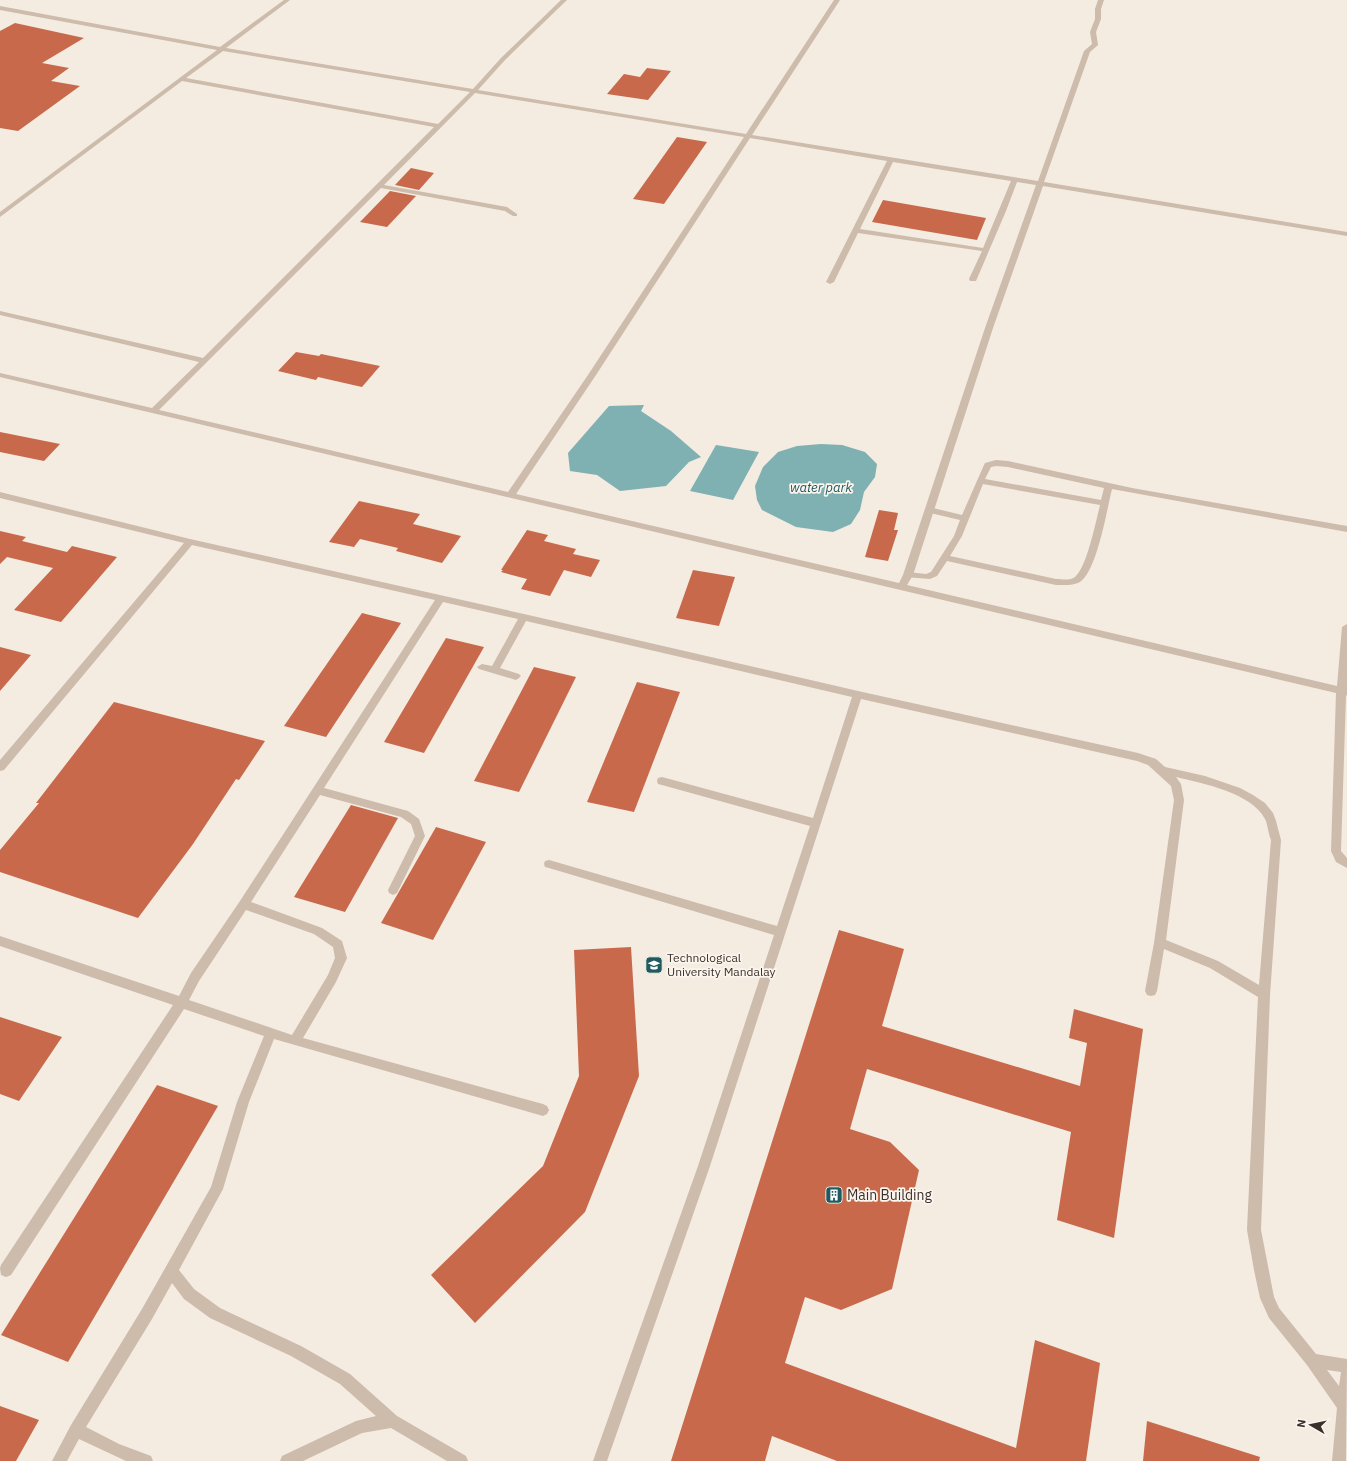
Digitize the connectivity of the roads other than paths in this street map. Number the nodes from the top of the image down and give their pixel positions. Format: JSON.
{"nodes":[{"id":1,"x":287,"y":0,"type":"edge"},
{"id":2,"x":564,"y":0,"type":"edge"},
{"id":3,"x":837,"y":0,"type":"edge"},
{"id":4,"x":1101,"y":0,"type":"edge"},
{"id":5,"x":0,"y":8,"type":"edge"},
{"id":6,"x":9,"y":10,"type":"junction"},
{"id":7,"x":0,"y":15,"type":"edge"},
{"id":8,"x":221,"y":48,"type":"junction"},
{"id":9,"x":180,"y":79,"type":"junction"},
{"id":10,"x":474,"y":91,"type":"junction"},
{"id":11,"x":439,"y":126,"type":"junction"},
{"id":12,"x":749,"y":135,"type":"junction"},
{"id":13,"x":891,"y":159,"type":"junction"},
{"id":14,"x":1014,"y":179,"type":"junction"},
{"id":15,"x":1040,"y":183,"type":"junction"},
{"id":16,"x":380,"y":186,"type":"junction"},
{"id":17,"x":0,"y":215,"type":"edge"},
{"id":18,"x":515,"y":215,"type":"dead end"},
{"id":19,"x":856,"y":230,"type":"junction"},
{"id":20,"x":1347,"y":234,"type":"edge"},
{"id":21,"x":986,"y":250,"type":"junction"},
{"id":22,"x":973,"y":279,"type":"dead end"},
{"id":23,"x":830,"y":282,"type":"dead end"},
{"id":24,"x":0,"y":313,"type":"edge"},
{"id":25,"x":205,"y":361,"type":"junction"},
{"id":26,"x":0,"y":375,"type":"edge"},
{"id":27,"x":154,"y":411,"type":"junction"},
{"id":28,"x":980,"y":481,"type":"junction"},
{"id":29,"x":1109,"y":485,"type":"junction"},
{"id":30,"x":511,"y":494,"type":"junction"},
{"id":31,"x":0,"y":496,"type":"edge"},
{"id":32,"x":1104,"y":503,"type":"junction"},
{"id":33,"x":929,"y":510,"type":"junction"},
{"id":34,"x":965,"y":518,"type":"junction"},
{"id":35,"x":1347,"y":529,"type":"edge"},
{"id":36,"x":190,"y":542,"type":"junction"},
{"id":37,"x":945,"y":558,"type":"junction"},
{"id":38,"x":908,"y":575,"type":"junction"},
{"id":39,"x":901,"y":588,"type":"junction"},
{"id":40,"x":441,"y":598,"type":"junction"},
{"id":41,"x":524,"y":617,"type":"junction"},
{"id":42,"x":1347,"y":627,"type":"edge"},
{"id":43,"x":482,"y":667,"type":"dead end"},
{"id":44,"x":494,"y":669,"type":"junction"},
{"id":45,"x":516,"y":676,"type":"dead end"},
{"id":46,"x":1344,"y":691,"type":"edge"},
{"id":47,"x":858,"y":695,"type":"junction"},
{"id":48,"x":0,"y":767,"type":"edge"},
{"id":49,"x":1162,"y":770,"type":"junction"},
{"id":50,"x":662,"y":781,"type":"dead end"},
{"id":51,"x":317,"y":790,"type":"junction"},
{"id":52,"x":816,"y":823,"type":"junction"},
{"id":53,"x":548,"y":864,"type":"dead end"},
{"id":54,"x":1347,"y":864,"type":"edge"},
{"id":55,"x":393,"y":890,"type":"dead end"},
{"id":56,"x":244,"y":904,"type":"junction"},
{"id":57,"x":781,"y":932,"type":"junction"},
{"id":58,"x":0,"y":941,"type":"edge"},
{"id":59,"x":1160,"y":943,"type":"junction"},
{"id":60,"x":1151,"y":991,"type":"dead end"},
{"id":61,"x":1264,"y":995,"type":"junction"},
{"id":62,"x":182,"y":1002,"type":"junction"},
{"id":63,"x":271,"y":1032,"type":"junction"},
{"id":64,"x":295,"y":1041,"type":"junction"},
{"id":65,"x":543,"y":1110,"type":"dead end"},
{"id":66,"x":6,"y":1270,"type":"dead end"},
{"id":67,"x":171,"y":1271,"type":"junction"},
{"id":68,"x":1312,"y":1360,"type":"junction"},
{"id":69,"x":1347,"y":1366,"type":"edge"},
{"id":70,"x":1347,"y":1374,"type":"edge"},
{"id":71,"x":1345,"y":1407,"type":"edge"},
{"id":72,"x":392,"y":1421,"type":"junction"},
{"id":73,"x":76,"y":1430,"type":"junction"},
{"id":74,"x":59,"y":1461,"type":"edge"},
{"id":75,"x":146,"y":1461,"type":"edge"},
{"id":76,"x":287,"y":1461,"type":"edge"},
{"id":77,"x":461,"y":1461,"type":"edge"},
{"id":78,"x":600,"y":1461,"type":"edge"},
{"id":79,"x":1340,"y":1461,"type":"edge"}],
"edges":[{"from":1,"to":8,"type":"street"},
{"from":2,"to":10,"type":"street"},
{"from":3,"to":12,"type":"street"},
{"from":4,"to":15,"type":"street"},
{"from":5,"to":6,"type":"street"},
{"from":6,"to":7,"type":"street"},
{"from":6,"to":8,"type":"street"},
{"from":8,"to":9,"type":"street"},
{"from":8,"to":10,"type":"street"},
{"from":9,"to":11,"type":"street"},
{"from":9,"to":17,"type":"street"},
{"from":10,"to":11,"type":"street"},
{"from":10,"to":12,"type":"street"},
{"from":11,"to":16,"type":"street"},
{"from":12,"to":13,"type":"street"},
{"from":12,"to":30,"type":"street"},
{"from":13,"to":14,"type":"street"},
{"from":13,"to":19,"type":"street"},
{"from":14,"to":15,"type":"street"},
{"from":14,"to":21,"type":"street"},
{"from":15,"to":20,"type":"street"},
{"from":15,"to":33,"type":"street"},
{"from":16,"to":18,"type":"street"},
{"from":16,"to":25,"type":"street"},
{"from":19,"to":21,"type":"street"},
{"from":19,"to":23,"type":"street"},
{"from":21,"to":22,"type":"street"},
{"from":24,"to":25,"type":"street"},
{"from":25,"to":27,"type":"street"},
{"from":26,"to":27,"type":"street"},
{"from":27,"to":30,"type":"street"},
{"from":28,"to":29,"type":"street"},
{"from":28,"to":32,"type":"street"},
{"from":28,"to":34,"type":"street"},
{"from":29,"to":32,"type":"street"},
{"from":29,"to":35,"type":"street"},
{"from":30,"to":39,"type":"street"},
{"from":31,"to":36,"type":"street"},
{"from":32,"to":37,"type":"street"},
{"from":33,"to":34,"type":"street"},
{"from":33,"to":38,"type":"street"},
{"from":34,"to":37,"type":"street"},
{"from":36,"to":40,"type":"street"},
{"from":36,"to":48,"type":"street"},
{"from":37,"to":38,"type":"street"},
{"from":38,"to":39,"type":"street"},
{"from":39,"to":46,"type":"street"},
{"from":40,"to":41,"type":"street"},
{"from":40,"to":51,"type":"street"},
{"from":41,"to":44,"type":"street"},
{"from":41,"to":47,"type":"street"},
{"from":42,"to":46,"type":"street"},
{"from":43,"to":44,"type":"street"},
{"from":44,"to":45,"type":"street"},
{"from":46,"to":54,"type":"street"},
{"from":47,"to":49,"type":"street"},
{"from":47,"to":52,"type":"street"},
{"from":49,"to":59,"type":"street"},
{"from":49,"to":61,"type":"street"},
{"from":50,"to":52,"type":"street"},
{"from":51,"to":55,"type":"street"},
{"from":51,"to":56,"type":"street"},
{"from":52,"to":57,"type":"street"},
{"from":53,"to":57,"type":"street"},
{"from":56,"to":62,"type":"street"},
{"from":56,"to":64,"type":"street"},
{"from":57,"to":78,"type":"street"},
{"from":58,"to":62,"type":"street"},
{"from":59,"to":60,"type":"street"},
{"from":59,"to":61,"type":"street"},
{"from":61,"to":68,"type":"street"},
{"from":62,"to":63,"type":"street"},
{"from":62,"to":66,"type":"street"},
{"from":63,"to":64,"type":"street"},
{"from":63,"to":67,"type":"street"},
{"from":64,"to":65,"type":"street"},
{"from":67,"to":72,"type":"street"},
{"from":67,"to":73,"type":"street"},
{"from":68,"to":69,"type":"street"},
{"from":68,"to":71,"type":"street"},
{"from":70,"to":71,"type":"street"},
{"from":71,"to":79,"type":"street"},
{"from":72,"to":76,"type":"street"},
{"from":72,"to":77,"type":"street"},
{"from":73,"to":74,"type":"street"},
{"from":73,"to":75,"type":"street"}]}
